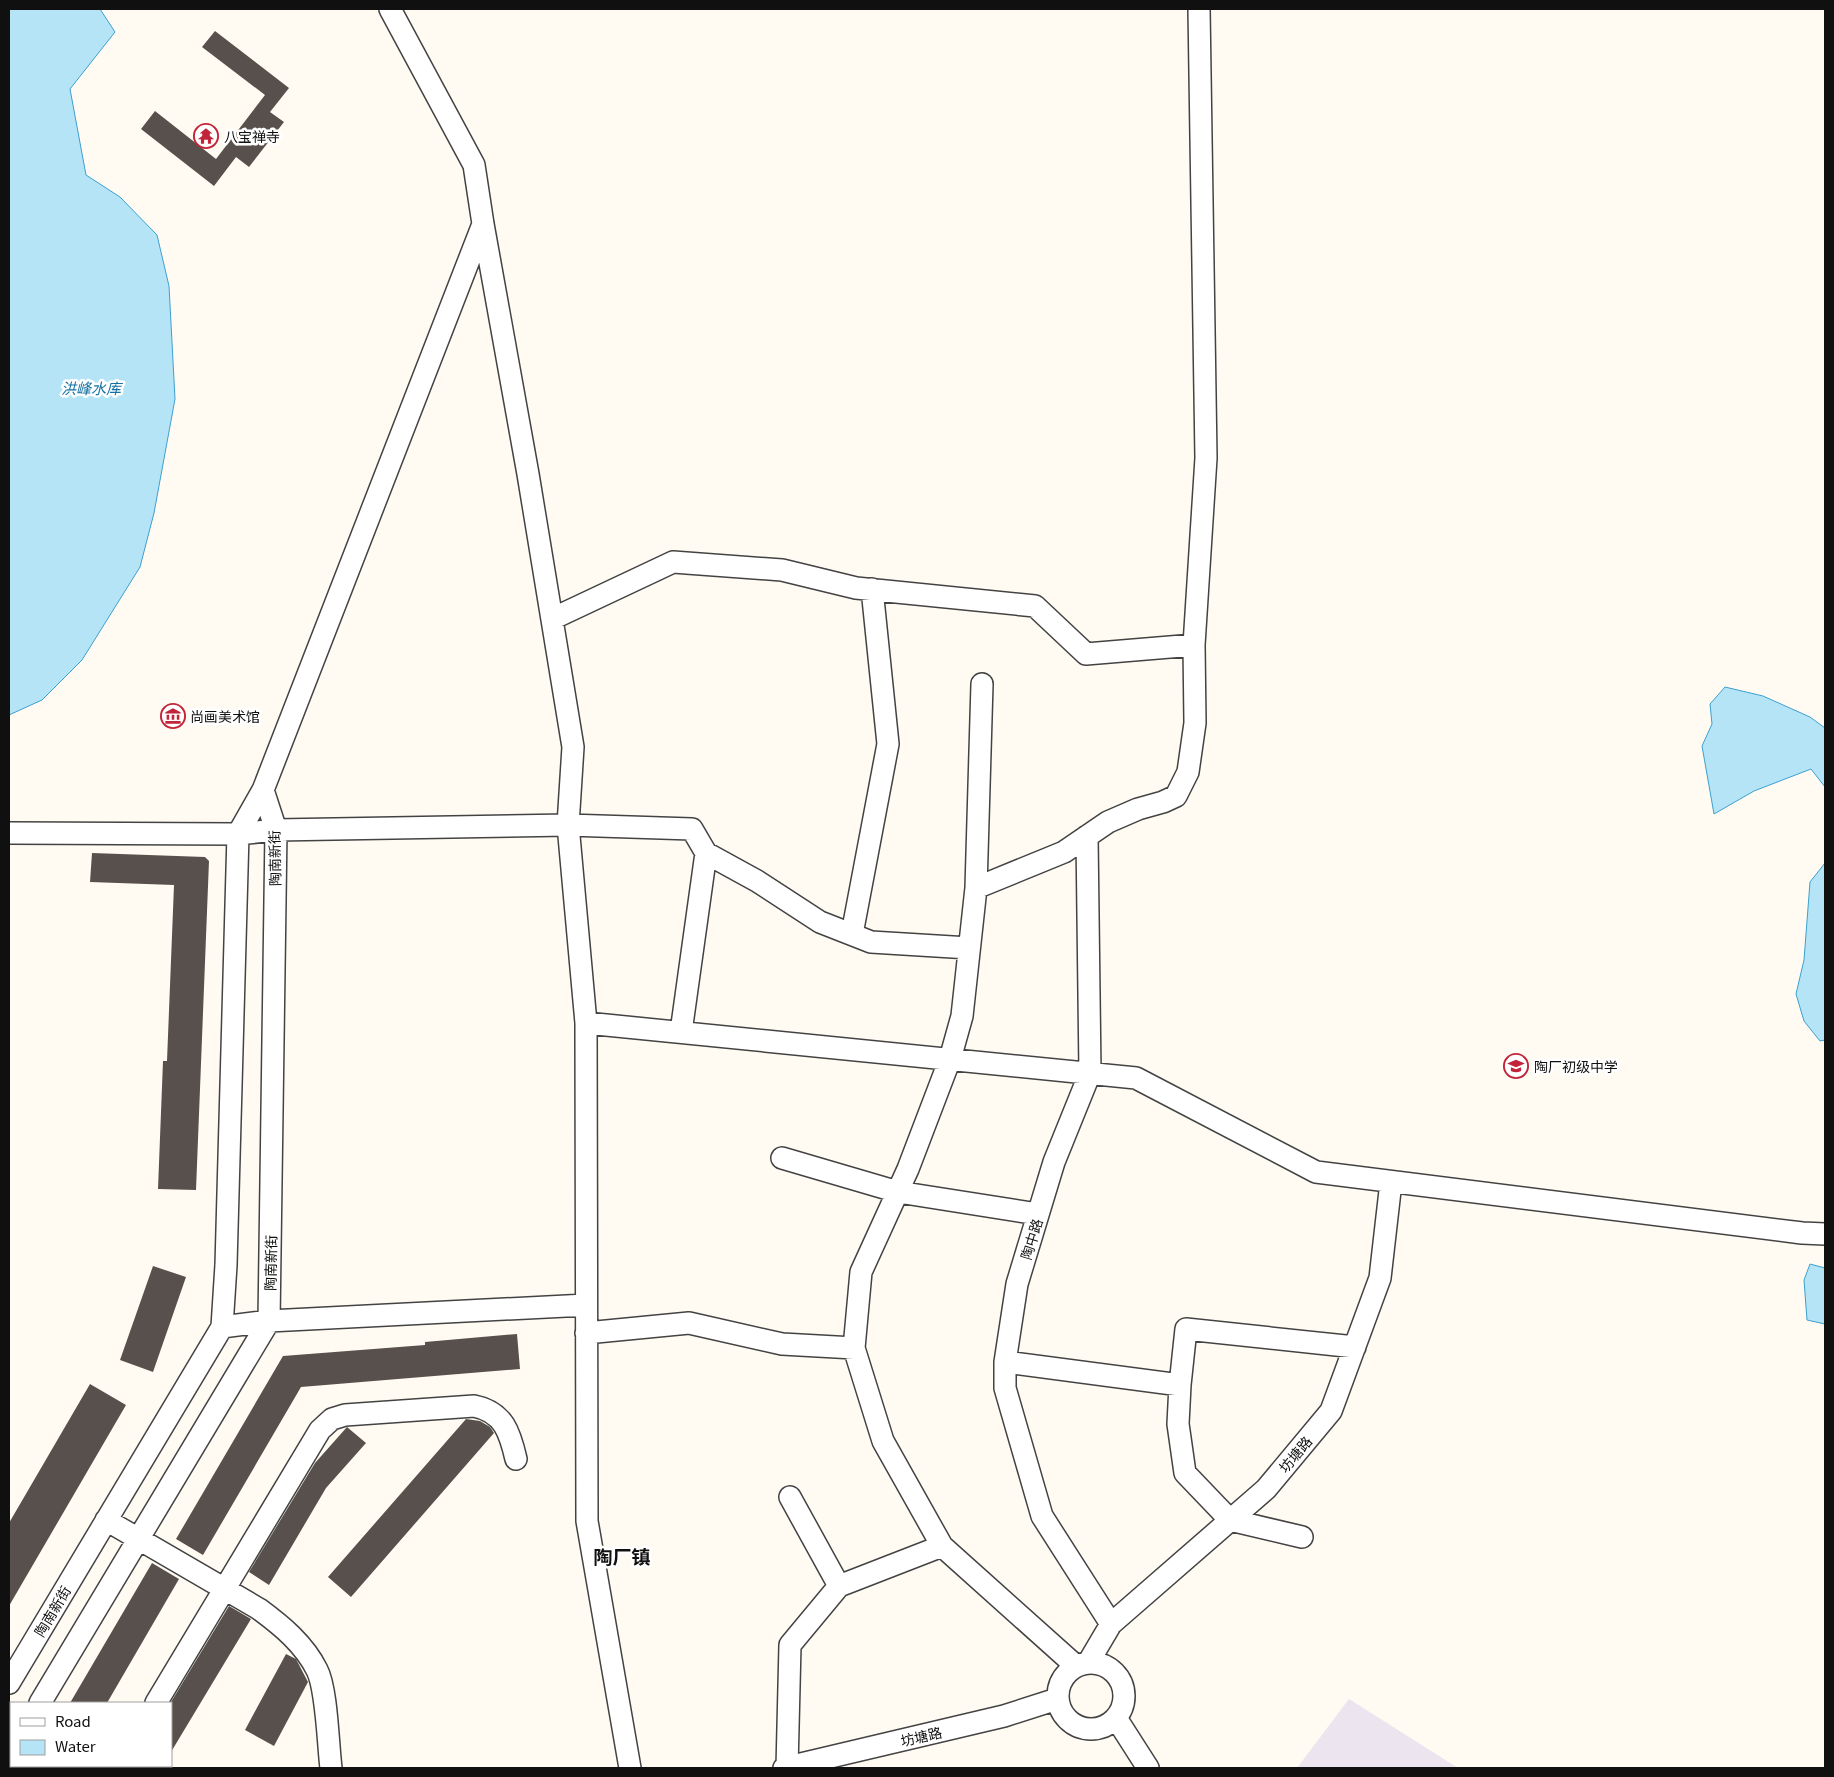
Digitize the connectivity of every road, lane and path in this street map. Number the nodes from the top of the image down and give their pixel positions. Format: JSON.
{"nodes":[{"id":1,"x":390,"y":9,"type":"edge"},
{"id":2,"x":1200,"y":9,"type":"edge"},
{"id":3,"x":483,"y":224,"type":"junction"},
{"id":4,"x":872,"y":590,"type":"junction"},
{"id":5,"x":552,"y":619,"type":"junction"},
{"id":6,"x":1194,"y":645,"type":"junction"},
{"id":7,"x":982,"y":684,"type":"dead end"},
{"id":8,"x":263,"y":790,"type":"junction"},
{"id":9,"x":568,"y":825,"type":"junction"},
{"id":10,"x":276,"y":830,"type":"junction"},
{"id":11,"x":9,"y":833,"type":"edge"},
{"id":12,"x":238,"y":834,"type":"junction"},
{"id":13,"x":1087,"y":836,"type":"junction"},
{"id":14,"x":706,"y":853,"type":"junction"},
{"id":15,"x":976,"y":888,"type":"junction"},
{"id":16,"x":852,"y":934,"type":"junction"},
{"id":17,"x":969,"y":948,"type":"junction"},
{"id":18,"x":586,"y":1023,"type":"junction"},
{"id":19,"x":681,"y":1032,"type":"junction"},
{"id":20,"x":950,"y":1059,"type":"junction"},
{"id":21,"x":1090,"y":1073,"type":"junction"},
{"id":22,"x":782,"y":1158,"type":"dead end"},
{"id":23,"x":1391,"y":1182,"type":"junction"},
{"id":24,"x":898,"y":1192,"type":"junction"},
{"id":25,"x":1038,"y":1214,"type":"junction"},
{"id":26,"x":1825,"y":1234,"type":"edge"},
{"id":27,"x":586,"y":1305,"type":"junction"},
{"id":28,"x":269,"y":1321,"type":"junction"},
{"id":29,"x":222,"y":1327,"type":"junction"},
{"id":30,"x":586,"y":1334,"type":"junction"},
{"id":31,"x":1355,"y":1347,"type":"junction"},
{"id":32,"x":854,"y":1348,"type":"junction"},
{"id":33,"x":1005,"y":1362,"type":"junction"},
{"id":34,"x":1180,"y":1385,"type":"junction"},
{"id":35,"x":516,"y":1459,"type":"dead end"},
{"id":36,"x":790,"y":1497,"type":"dead end"},
{"id":37,"x":106,"y":1520,"type":"junction"},
{"id":38,"x":1230,"y":1520,"type":"junction"},
{"id":39,"x":1302,"y":1537,"type":"dead end"},
{"id":40,"x":139,"y":1539,"type":"junction"},
{"id":41,"x":942,"y":1546,"type":"junction"},
{"id":42,"x":839,"y":1586,"type":"junction"},
{"id":43,"x":225,"y":1589,"type":"junction"},
{"id":44,"x":1111,"y":1624,"type":"junction"},
{"id":45,"x":1082,"y":1664,"type":"junction"},
{"id":46,"x":10,"y":1678,"type":"edge"},
{"id":47,"x":1057,"y":1699,"type":"junction"},
{"id":48,"x":41,"y":1702,"type":"edge"},
{"id":49,"x":157,"y":1702,"type":"edge"},
{"id":50,"x":1116,"y":1718,"type":"junction"},
{"id":51,"x":331,"y":1768,"type":"edge"},
{"id":52,"x":630,"y":1768,"type":"edge"},
{"id":53,"x":786,"y":1768,"type":"edge"},
{"id":54,"x":1148,"y":1768,"type":"edge"}],
"edges":[{"from":1,"to":3,"type":"street"},
{"from":2,"to":6,"type":"street"},
{"from":3,"to":5,"type":"street"},
{"from":3,"to":8,"type":"street"},
{"from":4,"to":5,"type":"street"},
{"from":4,"to":6,"type":"street"},
{"from":4,"to":16,"type":"street"},
{"from":5,"to":9,"type":"street"},
{"from":6,"to":13,"type":"street"},
{"from":7,"to":15,"type":"street"},
{"from":8,"to":10,"type":"street","name":"陶南新街"},
{"from":8,"to":12,"type":"street","name":"陶南新街"},
{"from":9,"to":10,"type":"street"},
{"from":9,"to":14,"type":"street"},
{"from":9,"to":18,"type":"street"},
{"from":10,"to":12,"type":"street"},
{"from":10,"to":28,"type":"street","name":"陶南新街"},
{"from":11,"to":12,"type":"street"},
{"from":12,"to":29,"type":"street","name":"陶南新街"},
{"from":13,"to":15,"type":"street"},
{"from":13,"to":21,"type":"street","name":"陶中路"},
{"from":14,"to":16,"type":"street"},
{"from":14,"to":19,"type":"street"},
{"from":15,"to":17,"type":"street"},
{"from":16,"to":17,"type":"street"},
{"from":17,"to":20,"type":"street"},
{"from":18,"to":19,"type":"street"},
{"from":18,"to":27,"type":"street"},
{"from":19,"to":20,"type":"street"},
{"from":20,"to":21,"type":"street"},
{"from":20,"to":24,"type":"street"},
{"from":21,"to":23,"type":"street"},
{"from":21,"to":25,"type":"street","name":"陶中路"},
{"from":22,"to":24,"type":"street"},
{"from":23,"to":26,"type":"street"},
{"from":23,"to":31,"type":"street","name":"坊塘路"},
{"from":24,"to":25,"type":"street"},
{"from":24,"to":32,"type":"street"},
{"from":25,"to":33,"type":"street","name":"陶中路"},
{"from":27,"to":28,"type":"street"},
{"from":27,"to":30,"type":"street"},
{"from":28,"to":29,"type":"street"},
{"from":28,"to":40,"type":"street","name":"陶南新街"},
{"from":29,"to":37,"type":"street","name":"陶南新街"},
{"from":30,"to":32,"type":"street"},
{"from":30,"to":52,"type":"street"},
{"from":31,"to":34,"type":"street"},
{"from":31,"to":38,"type":"street","name":"坊塘路"},
{"from":32,"to":41,"type":"street"},
{"from":33,"to":34,"type":"street"},
{"from":33,"to":44,"type":"street","name":"陶中路"},
{"from":34,"to":38,"type":"street"},
{"from":35,"to":43,"type":"street"},
{"from":36,"to":42,"type":"street"},
{"from":37,"to":40,"type":"street"},
{"from":37,"to":46,"type":"street","name":"陶南新街"},
{"from":38,"to":39,"type":"street"},
{"from":38,"to":44,"type":"street","name":"坊塘路"},
{"from":40,"to":43,"type":"street"},
{"from":40,"to":48,"type":"street","name":"陶南新街"},
{"from":41,"to":42,"type":"street"},
{"from":41,"to":45,"type":"street"},
{"from":42,"to":53,"type":"street"},
{"from":43,"to":49,"type":"street"},
{"from":43,"to":51,"type":"street"},
{"from":44,"to":45,"type":"street","name":"坊塘路"},
{"from":45,"to":47,"type":"street"},
{"from":45,"to":50,"type":"street"},
{"from":47,"to":50,"type":"street"},
{"from":47,"to":53,"type":"street","name":"坊塘路"},
{"from":50,"to":54,"type":"street"}]}
